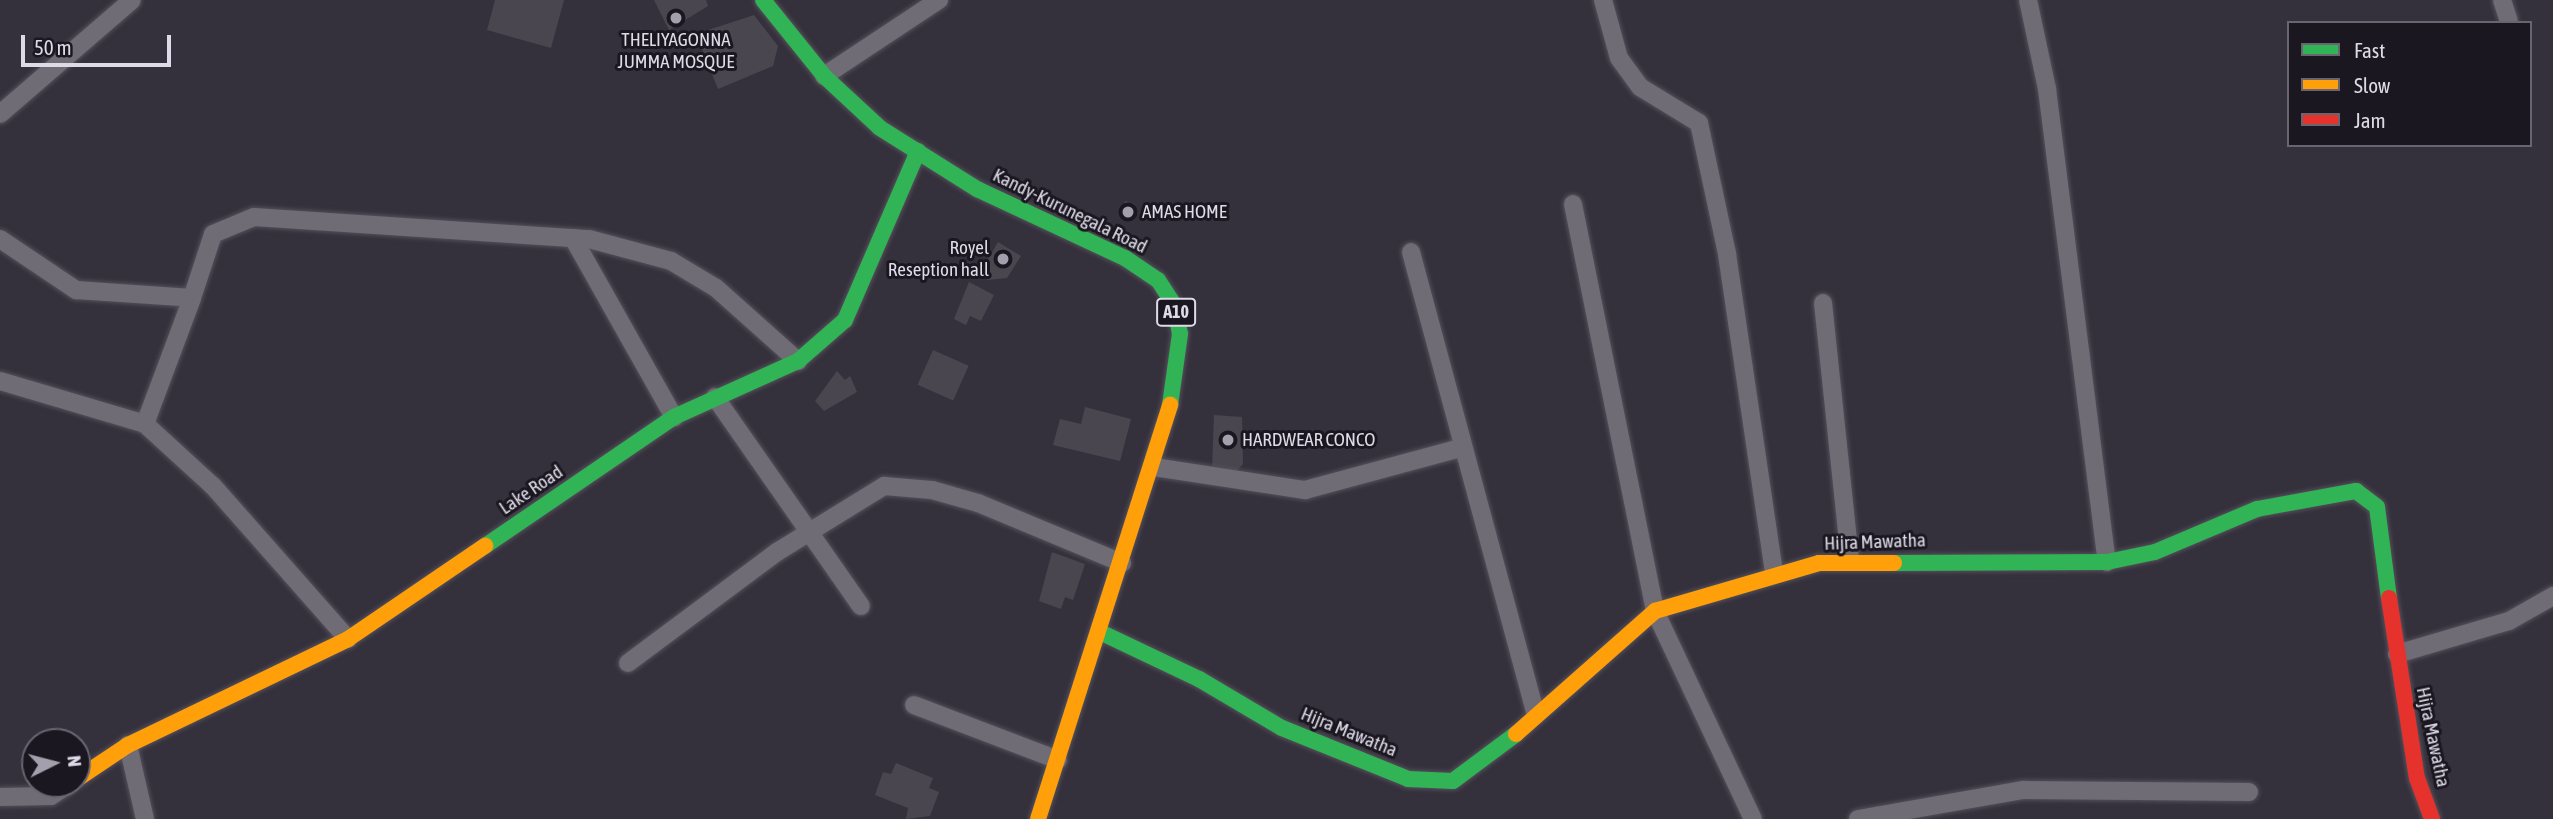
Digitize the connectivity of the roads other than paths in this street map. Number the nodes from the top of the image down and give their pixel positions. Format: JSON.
{"nodes":[{"id":1,"x":132,"y":0,"type":"edge"},
{"id":2,"x":764,"y":0,"type":"edge"},
{"id":3,"x":938,"y":0,"type":"edge"},
{"id":4,"x":1603,"y":0,"type":"edge"},
{"id":5,"x":2028,"y":0,"type":"edge"},
{"id":6,"x":2502,"y":0,"type":"edge"},
{"id":7,"x":2509,"y":21,"type":"dead end"},
{"id":8,"x":824,"y":76,"type":"junction"},
{"id":9,"x":0,"y":114,"type":"edge"},
{"id":10,"x":918,"y":151,"type":"junction"},
{"id":11,"x":1573,"y":204,"type":"dead end"},
{"id":12,"x":573,"y":238,"type":"junction"},
{"id":13,"x":0,"y":239,"type":"edge"},
{"id":14,"x":1411,"y":252,"type":"dead end"},
{"id":15,"x":192,"y":298,"type":"junction"},
{"id":16,"x":1824,"y":303,"type":"dead end"},
{"id":17,"x":798,"y":361,"type":"junction"},
{"id":18,"x":0,"y":381,"type":"edge"},
{"id":19,"x":715,"y":397,"type":"junction"},
{"id":20,"x":674,"y":416,"type":"junction"},
{"id":21,"x":145,"y":424,"type":"junction"},
{"id":22,"x":1461,"y":448,"type":"junction"},
{"id":23,"x":1154,"y":467,"type":"junction"},
{"id":24,"x":807,"y":533,"type":"junction"},
{"id":25,"x":1850,"y":560,"type":"junction"},
{"id":26,"x":2107,"y":562,"type":"junction"},
{"id":27,"x":1122,"y":563,"type":"junction"},
{"id":28,"x":1774,"y":573,"type":"junction"},
{"id":29,"x":2553,"y":596,"type":"edge"},
{"id":30,"x":861,"y":606,"type":"dead end"},
{"id":31,"x":1655,"y":611,"type":"junction"},
{"id":32,"x":1100,"y":632,"type":"junction"},
{"id":33,"x":348,"y":639,"type":"junction"},
{"id":34,"x":2397,"y":654,"type":"junction"},
{"id":35,"x":628,"y":663,"type":"dead end"},
{"id":36,"x":914,"y":705,"type":"dead end"},
{"id":37,"x":1535,"y":712,"type":"junction"},
{"id":38,"x":128,"y":745,"type":"junction"},
{"id":39,"x":1058,"y":760,"type":"junction"},
{"id":40,"x":91,"y":770,"type":"edge"},
{"id":41,"x":2249,"y":792,"type":"dead end"},
{"id":42,"x":0,"y":797,"type":"edge"},
{"id":43,"x":21,"y":797,"type":"edge"},
{"id":44,"x":145,"y":819,"type":"edge"},
{"id":45,"x":1038,"y":819,"type":"edge"},
{"id":46,"x":1754,"y":819,"type":"edge"},
{"id":47,"x":1858,"y":819,"type":"edge"},
{"id":48,"x":2432,"y":819,"type":"edge"}],
"edges":[{"from":1,"to":9,"type":"street"},
{"from":2,"to":8,"type":"main road","name":"Kandy-Kurunegala Road","number":"A10"},
{"from":3,"to":8,"type":"street"},
{"from":4,"to":28,"type":"street"},
{"from":5,"to":26,"type":"street"},
{"from":6,"to":7,"type":"street"},
{"from":8,"to":10,"type":"main road","name":"Kandy-Kurunegala Road","number":"A10"},
{"from":10,"to":17,"type":"main road","name":"Lake Road"},
{"from":10,"to":23,"type":"main road","name":"Kandy-Kurunegala Road","number":"A10"},
{"from":11,"to":31,"type":"street"},
{"from":12,"to":15,"type":"street"},
{"from":12,"to":17,"type":"street"},
{"from":12,"to":20,"type":"street"},
{"from":13,"to":15,"type":"street"},
{"from":14,"to":22,"type":"street"},
{"from":15,"to":21,"type":"street"},
{"from":16,"to":25,"type":"street"},
{"from":17,"to":19,"type":"main road","name":"Lake Road"},
{"from":18,"to":21,"type":"street"},
{"from":19,"to":20,"type":"main road","name":"Lake Road"},
{"from":19,"to":24,"type":"street"},
{"from":20,"to":33,"type":"main road","name":"Lake Road"},
{"from":21,"to":33,"type":"street"},
{"from":22,"to":23,"type":"street"},
{"from":22,"to":37,"type":"street"},
{"from":23,"to":27,"type":"main road","name":"Kandy-Kurunegala Road","number":"A10"},
{"from":24,"to":27,"type":"street"},
{"from":24,"to":30,"type":"street"},
{"from":24,"to":35,"type":"street"},
{"from":25,"to":26,"type":"main road","name":"Hijra Mawatha"},
{"from":25,"to":28,"type":"main road","name":"Hijra Mawatha"},
{"from":26,"to":34,"type":"main road","name":"Hijra Mawatha"},
{"from":27,"to":32,"type":"main road","name":"Kandy-Kurunegala Road","number":"A10"},
{"from":28,"to":31,"type":"main road","name":"Hijra Mawatha"},
{"from":29,"to":34,"type":"street"},
{"from":31,"to":37,"type":"main road","name":"Hijra Mawatha"},
{"from":31,"to":46,"type":"street"},
{"from":32,"to":37,"type":"main road","name":"Hijra Mawatha"},
{"from":32,"to":39,"type":"main road","name":"Kandy-Kurunegala Road","number":"A10"},
{"from":33,"to":38,"type":"main road","name":"Lake Road"},
{"from":34,"to":48,"type":"main road","name":"Hijra Mawatha"},
{"from":36,"to":39,"type":"street"},
{"from":38,"to":40,"type":"main road","name":"Lake Road"},
{"from":38,"to":44,"type":"street"},
{"from":39,"to":45,"type":"main road","name":"Kandy-Kurunegala Road","number":"A10"},
{"from":41,"to":47,"type":"street"},
{"from":42,"to":43,"type":"street"}]}
